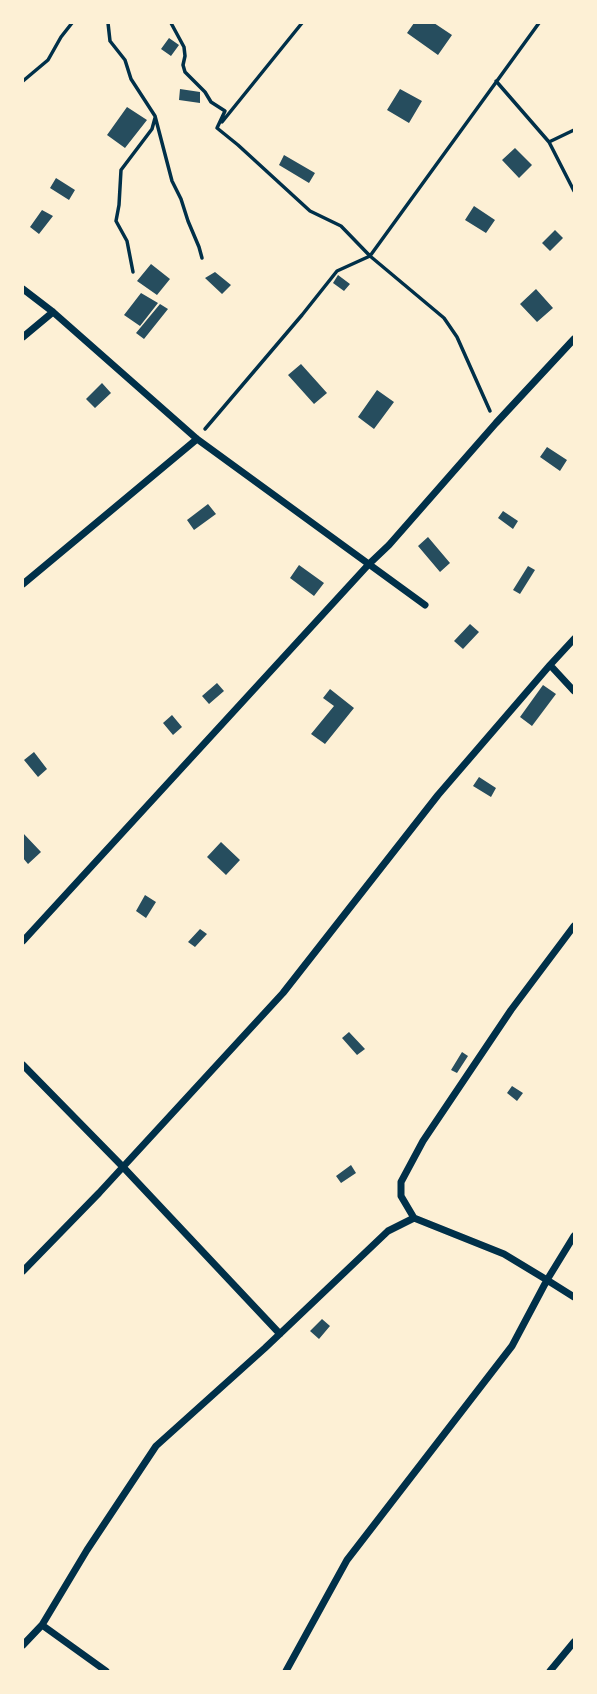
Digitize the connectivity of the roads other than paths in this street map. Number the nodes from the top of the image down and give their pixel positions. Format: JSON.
{"nodes":[{"id":1,"x":23,"y":289,"type":"edge"},
{"id":2,"x":53,"y":313,"type":"junction"},
{"id":3,"x":23,"y":337,"type":"edge"},
{"id":4,"x":574,"y":339,"type":"edge"},
{"id":5,"x":197,"y":439,"type":"junction"},
{"id":6,"x":369,"y":564,"type":"junction"},
{"id":7,"x":23,"y":584,"type":"edge"},
{"id":8,"x":425,"y":605,"type":"dead end"},
{"id":9,"x":574,"y":639,"type":"edge"},
{"id":10,"x":550,"y":665,"type":"junction"},
{"id":11,"x":574,"y":691,"type":"edge"},
{"id":12,"x":574,"y":926,"type":"edge"},
{"id":13,"x":23,"y":941,"type":"edge"},
{"id":14,"x":23,"y":1065,"type":"edge"},
{"id":15,"x":123,"y":1167,"type":"junction"},
{"id":16,"x":414,"y":1218,"type":"junction"},
{"id":17,"x":574,"y":1236,"type":"edge"},
{"id":18,"x":23,"y":1272,"type":"edge"},
{"id":19,"x":547,"y":1280,"type":"junction"},
{"id":20,"x":574,"y":1297,"type":"edge"},
{"id":21,"x":280,"y":1334,"type":"junction"},
{"id":22,"x":42,"y":1625,"type":"junction"},
{"id":23,"x":574,"y":1642,"type":"edge"},
{"id":24,"x":23,"y":1645,"type":"edge"},
{"id":25,"x":106,"y":1671,"type":"edge"},
{"id":26,"x":286,"y":1671,"type":"edge"},
{"id":27,"x":551,"y":1671,"type":"edge"}],
"edges":[{"from":1,"to":2,"type":"street"},
{"from":2,"to":3,"type":"street"},
{"from":2,"to":5,"type":"street"},
{"from":4,"to":6,"type":"street"},
{"from":5,"to":6,"type":"street"},
{"from":5,"to":7,"type":"street"},
{"from":6,"to":8,"type":"street"},
{"from":6,"to":13,"type":"street"},
{"from":9,"to":10,"type":"street"},
{"from":10,"to":11,"type":"street"},
{"from":10,"to":15,"type":"street"},
{"from":12,"to":16,"type":"street"},
{"from":14,"to":15,"type":"street"},
{"from":15,"to":18,"type":"street"},
{"from":15,"to":21,"type":"street"},
{"from":16,"to":19,"type":"street"},
{"from":16,"to":21,"type":"street"},
{"from":17,"to":19,"type":"street"},
{"from":19,"to":20,"type":"street"},
{"from":19,"to":26,"type":"street"},
{"from":21,"to":22,"type":"street"},
{"from":22,"to":24,"type":"street"},
{"from":22,"to":25,"type":"street"},
{"from":23,"to":27,"type":"street"}]}
